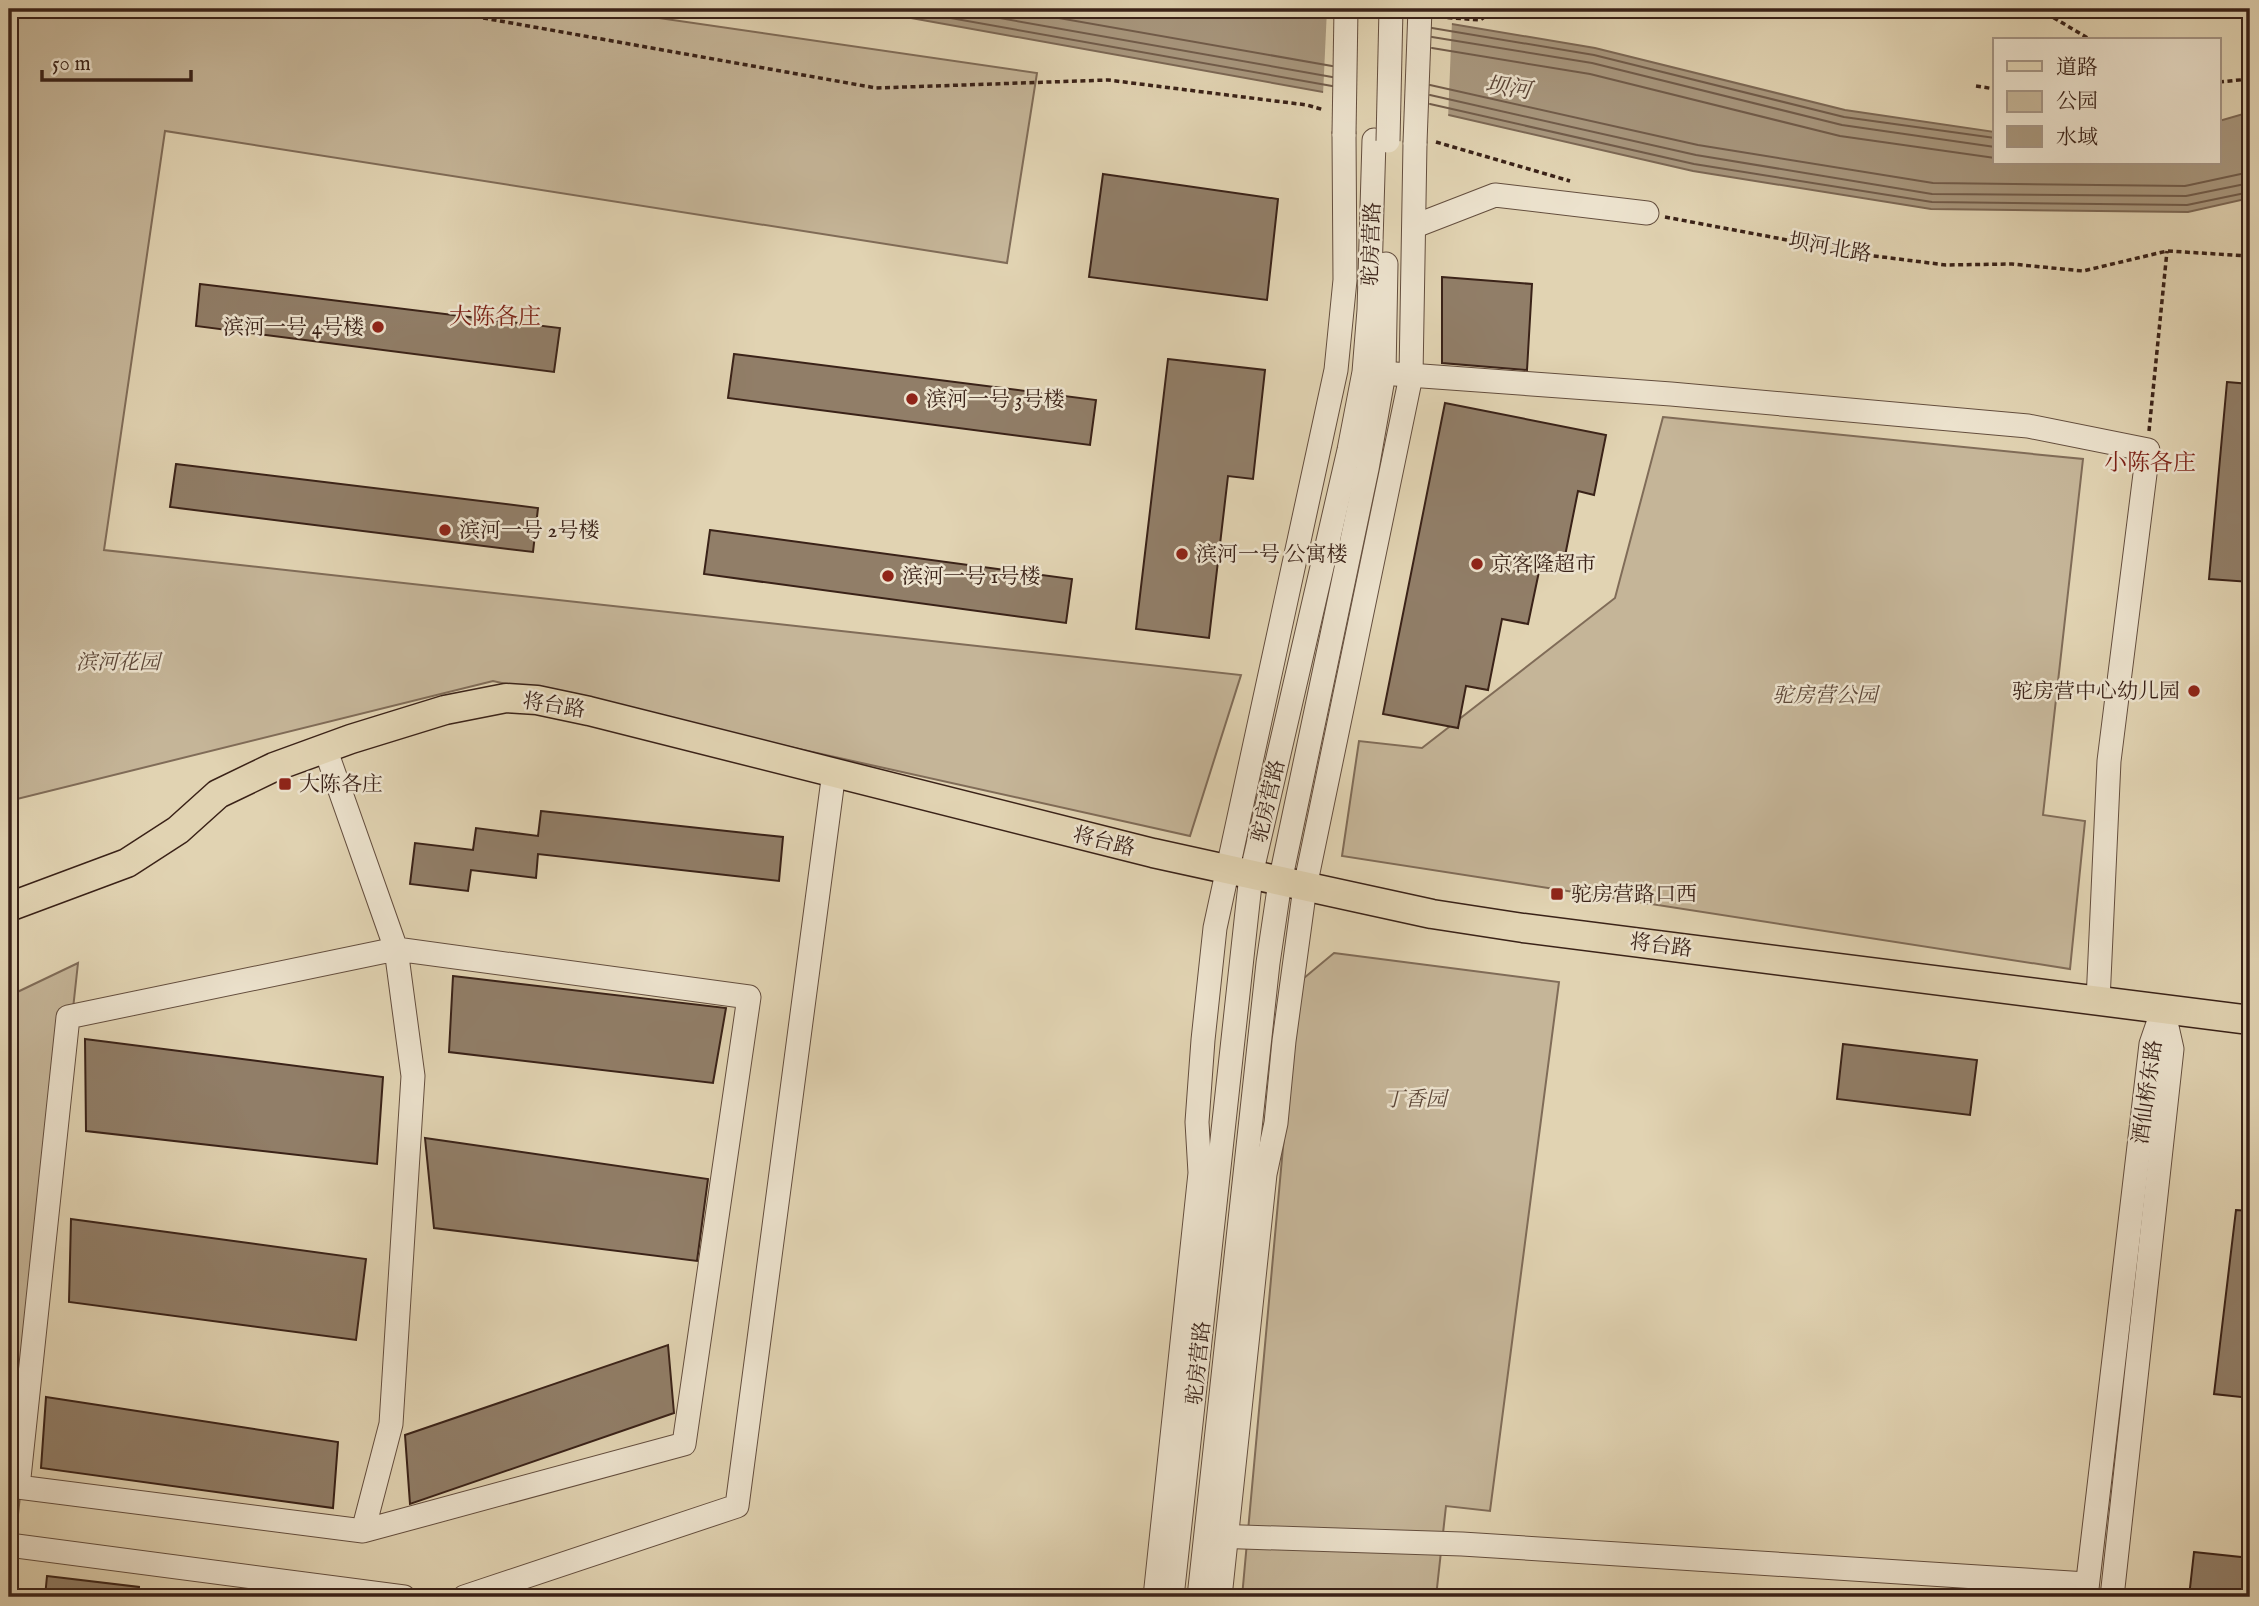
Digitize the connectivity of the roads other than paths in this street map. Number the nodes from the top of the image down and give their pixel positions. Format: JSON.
{"nodes":[{"id":1,"x":1346,"y":9,"type":"edge"},
{"id":2,"x":1378,"y":9,"type":"edge"},
{"id":3,"x":1391,"y":9,"type":"edge"},
{"id":4,"x":1420,"y":9,"type":"edge"},
{"id":5,"x":1381,"y":141,"type":"junction"},
{"id":6,"x":1647,"y":213,"type":"road end"},
{"id":7,"x":1415,"y":226,"type":"junction"},
{"id":8,"x":1336,"y":370,"type":"junction"},
{"id":9,"x":1374,"y":373,"type":"junction"},
{"id":10,"x":1411,"y":376,"type":"junction"},
{"id":11,"x":325,"y":748,"type":"junction"},
{"id":12,"x":834,"y":772,"type":"junction"},
{"id":13,"x":1239,"y":872,"type":"junction"},
{"id":14,"x":1292,"y":885,"type":"junction"},
{"id":15,"x":9,"y":907,"type":"edge"},
{"id":16,"x":396,"y":949,"type":"junction"},
{"id":17,"x":2098,"y":1001,"type":"junction"},
{"id":18,"x":2163,"y":1009,"type":"junction"},
{"id":19,"x":2250,"y":1020,"type":"edge"},
{"id":20,"x":363,"y":1531,"type":"junction"},
{"id":21,"x":1216,"y":1536,"type":"junction"},
{"id":22,"x":9,"y":1545,"type":"edge"},
{"id":23,"x":2087,"y":1590,"type":"edge"},
{"id":24,"x":404,"y":1597,"type":"edge"},
{"id":25,"x":464,"y":1597,"type":"edge"},
{"id":26,"x":1155,"y":1597,"type":"edge"},
{"id":27,"x":1172,"y":1597,"type":"edge"},
{"id":28,"x":1199,"y":1597,"type":"edge"},
{"id":29,"x":1220,"y":1597,"type":"edge"},
{"id":30,"x":2112,"y":1597,"type":"edge"}],
"edges":[{"from":1,"to":8,"type":"street","bridge":true},
{"from":2,"to":5,"type":"street","name":"驼房营路"},
{"from":3,"to":5,"type":"street","name":"驼房营路","bridge":true},
{"from":4,"to":7,"type":"street","bridge":true},
{"from":5,"to":9,"type":"street","name":"驼房营路"},
{"from":6,"to":7,"type":"street"},
{"from":7,"to":10,"type":"street"},
{"from":8,"to":9,"type":"street"},
{"from":8,"to":13,"type":"street"},
{"from":9,"to":10,"type":"street"},
{"from":9,"to":13,"type":"street","name":"驼房营路"},
{"from":9,"to":14,"type":"street","name":"驼房营路"},
{"from":10,"to":14,"type":"street"},
{"from":10,"to":17,"type":"street"},
{"from":11,"to":12,"type":"main road","name":"将台路"},
{"from":11,"to":15,"type":"main road","name":"将台路"},
{"from":11,"to":16,"type":"street"},
{"from":12,"to":13,"type":"main road","name":"将台路"},
{"from":12,"to":25,"type":"street"},
{"from":13,"to":14,"type":"main road","name":"将台路"},
{"from":13,"to":26,"type":"street"},
{"from":13,"to":27,"type":"street","name":"驼房营路"},
{"from":14,"to":17,"type":"main road","name":"将台路"},
{"from":14,"to":21,"type":"street","name":"驼房营路"},
{"from":16,"to":20,"type":"street"},
{"from":16,"to":20,"type":"street"},
{"from":16,"to":20,"type":"street"},
{"from":17,"to":18,"type":"main road","name":"将台路"},
{"from":18,"to":19,"type":"main road","name":"将台路"},
{"from":18,"to":23,"type":"street","name":"酒仙桥东路"},
{"from":18,"to":30,"type":"street","name":"酒仙桥东路"},
{"from":21,"to":23,"type":"street"},
{"from":21,"to":28,"type":"street","name":"驼房营路"},
{"from":21,"to":29,"type":"street"},
{"from":22,"to":24,"type":"street"}]}
